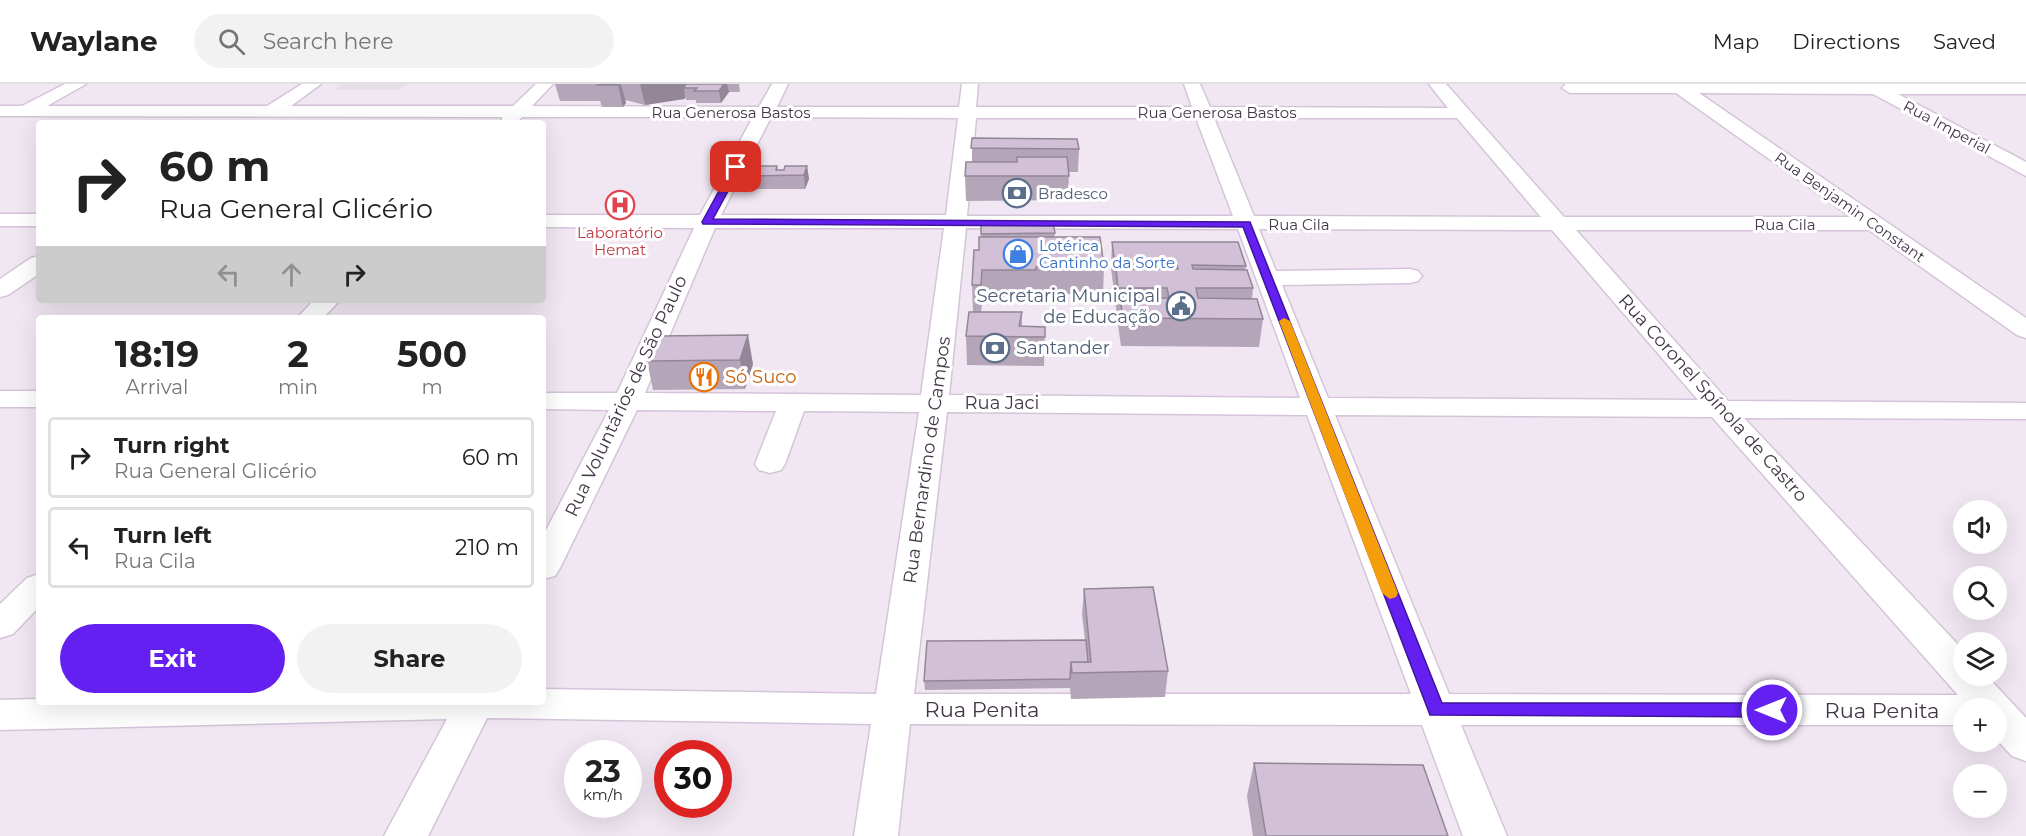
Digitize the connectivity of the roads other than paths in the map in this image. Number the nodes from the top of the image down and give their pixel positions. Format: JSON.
{"nodes":[{"id":1,"x":78,"y":84,"type":"edge"},
{"id":2,"x":313,"y":84,"type":"edge"},
{"id":3,"x":545,"y":84,"type":"edge"},
{"id":4,"x":780,"y":84,"type":"edge"},
{"id":5,"x":970,"y":84,"type":"edge"},
{"id":6,"x":1192,"y":84,"type":"edge"},
{"id":7,"x":1437,"y":84,"type":"edge"},
{"id":8,"x":1676,"y":86,"type":"edge"},
{"id":9,"x":1872,"y":87,"type":"edge"},
{"id":10,"x":1570,"y":88,"type":"dead end"},
{"id":11,"x":2026,"y":89,"type":"edge"},
{"id":12,"x":0,"y":111,"type":"edge"},
{"id":13,"x":24,"y":111,"type":"junction"},
{"id":14,"x":270,"y":111,"type":"junction"},
{"id":15,"x":766,"y":112,"type":"junction"},
{"id":16,"x":968,"y":112,"type":"junction"},
{"id":17,"x":1203,"y":112,"type":"junction"},
{"id":18,"x":1462,"y":113,"type":"junction"},
{"id":19,"x":511,"y":117,"type":"edge"},
{"id":20,"x":256,"y":120,"type":"edge"},
{"id":21,"x":0,"y":123,"type":"edge"},
{"id":22,"x":2026,"y":170,"type":"edge"},
{"id":23,"x":0,"y":220,"type":"edge"},
{"id":24,"x":36,"y":220,"type":"edge"},
{"id":25,"x":546,"y":221,"type":"edge"},
{"id":26,"x":707,"y":222,"type":"junction"},
{"id":27,"x":957,"y":223,"type":"junction"},
{"id":28,"x":1246,"y":224,"type":"junction"},
{"id":29,"x":1874,"y":224,"type":"junction"},
{"id":30,"x":1561,"y":225,"type":"junction"},
{"id":31,"x":36,"y":265,"type":"edge"},
{"id":32,"x":1410,"y":276,"type":"dead end"},
{"id":33,"x":1268,"y":278,"type":"junction"},
{"id":34,"x":0,"y":290,"type":"edge"},
{"id":35,"x":325,"y":303,"type":"edge"},
{"id":36,"x":312,"y":315,"type":"edge"},
{"id":37,"x":2026,"y":330,"type":"edge"},
{"id":38,"x":0,"y":399,"type":"edge"},
{"id":39,"x":36,"y":399,"type":"edge"},
{"id":40,"x":546,"y":401,"type":"edge"},
{"id":41,"x":627,"y":402,"type":"junction"},
{"id":42,"x":793,"y":402,"type":"junction"},
{"id":43,"x":935,"y":403,"type":"junction"},
{"id":44,"x":1316,"y":405,"type":"junction"},
{"id":45,"x":1722,"y":411,"type":"junction"},
{"id":46,"x":2026,"y":411,"type":"edge"},
{"id":47,"x":770,"y":464,"type":"dead end"},
{"id":48,"x":546,"y":562,"type":"edge"},
{"id":49,"x":36,"y":589,"type":"edge"},
{"id":50,"x":0,"y":625,"type":"edge"},
{"id":51,"x":1984,"y":698,"type":"edge"},
{"id":52,"x":546,"y":704,"type":"edge"},
{"id":53,"x":396,"y":705,"type":"edge"},
{"id":54,"x":474,"y":705,"type":"edge"},
{"id":55,"x":892,"y":709,"type":"junction"},
{"id":56,"x":1436,"y":710,"type":"junction"},
{"id":57,"x":1953,"y":710,"type":"edge"},
{"id":58,"x":2007,"y":710,"type":"edge"},
{"id":59,"x":2026,"y":710,"type":"edge"},
{"id":60,"x":0,"y":715,"type":"edge"},
{"id":61,"x":2007,"y":724,"type":"edge"},
{"id":62,"x":2026,"y":745,"type":"edge"},
{"id":63,"x":406,"y":836,"type":"edge"},
{"id":64,"x":876,"y":836,"type":"edge"},
{"id":65,"x":1485,"y":836,"type":"edge"}],
"edges":[{"from":1,"to":13,"type":"street"},
{"from":2,"to":14,"type":"street"},
{"from":3,"to":19,"type":"street"},
{"from":4,"to":15,"type":"street","name":"Rua Voluntários de São Paulo"},
{"from":5,"to":16,"type":"street","name":"Rua Bernardino de Campos"},
{"from":6,"to":17,"type":"street"},
{"from":7,"to":18,"type":"street","name":"Rua Coronel Spínola de Castro"},
{"from":8,"to":9,"type":"street"},
{"from":8,"to":10,"type":"street"},
{"from":8,"to":29,"type":"street","name":"Rua Benjamin Constant"},
{"from":9,"to":11,"type":"street"},
{"from":9,"to":22,"type":"street","name":"Rua Imperial"},
{"from":12,"to":13,"type":"street","name":"Rua Generosa Bastos"},
{"from":13,"to":14,"type":"street","name":"Rua Generosa Bastos"},
{"from":13,"to":21,"type":"street"},
{"from":14,"to":19,"type":"street","name":"Rua Generosa Bastos"},
{"from":14,"to":20,"type":"street"},
{"from":15,"to":16,"type":"street","name":"Rua Generosa Bastos"},
{"from":15,"to":19,"type":"street","name":"Rua Generosa Bastos"},
{"from":15,"to":26,"type":"street","name":"Rua Voluntários de São Paulo"},
{"from":16,"to":17,"type":"street","name":"Rua Generosa Bastos"},
{"from":16,"to":27,"type":"street","name":"Rua Bernardino de Campos"},
{"from":17,"to":18,"type":"street","name":"Rua Generosa Bastos"},
{"from":17,"to":28,"type":"street"},
{"from":18,"to":30,"type":"street","name":"Rua Coronel Spínola de Castro"},
{"from":23,"to":24,"type":"street"},
{"from":25,"to":26,"type":"street","name":"Rua Cila"},
{"from":26,"to":27,"type":"street","name":"Rua Cila"},
{"from":26,"to":41,"type":"street","name":"Rua Voluntários de São Paulo"},
{"from":27,"to":28,"type":"street","name":"Rua Cila"},
{"from":27,"to":43,"type":"street","name":"Rua Bernardino de Campos"},
{"from":28,"to":30,"type":"street","name":"Rua Cila"},
{"from":28,"to":33,"type":"street"},
{"from":29,"to":30,"type":"street","name":"Rua Cila"},
{"from":29,"to":37,"type":"street","name":"Rua Benjamin Constant"},
{"from":30,"to":45,"type":"street","name":"Rua Coronel Spínola de Castro"},
{"from":31,"to":34,"type":"street"},
{"from":32,"to":33,"type":"street"},
{"from":33,"to":44,"type":"street"},
{"from":35,"to":36,"type":"street"},
{"from":38,"to":39,"type":"street"},
{"from":40,"to":41,"type":"street","name":"Rua Jaci"},
{"from":41,"to":42,"type":"street","name":"Rua Jaci"},
{"from":41,"to":48,"type":"street","name":"Rua Voluntários de São Paulo"},
{"from":42,"to":43,"type":"street","name":"Rua Jaci"},
{"from":42,"to":47,"type":"street"},
{"from":43,"to":44,"type":"street","name":"Rua Jaci"},
{"from":43,"to":55,"type":"street","name":"Rua Bernardino de Campos"},
{"from":44,"to":45,"type":"street","name":"Rua Jaci"},
{"from":44,"to":56,"type":"street"},
{"from":45,"to":46,"type":"street","name":"Rua Jaci"},
{"from":45,"to":51,"type":"street","name":"Rua Coronel Spínola de Castro"},
{"from":49,"to":50,"type":"street"},
{"from":52,"to":55,"type":"street","name":"Rua Penita"},
{"from":53,"to":60,"type":"street","name":"Rua Penita"},
{"from":54,"to":63,"type":"street"},
{"from":55,"to":56,"type":"street","name":"Rua Penita"},
{"from":55,"to":64,"type":"street","name":"Rua Bernardino de Campos"},
{"from":56,"to":57,"type":"street","name":"Rua Penita"},
{"from":56,"to":65,"type":"street"},
{"from":58,"to":59,"type":"street"},
{"from":61,"to":62,"type":"street","name":"Rua Coronel Spínola de Castro"}]}
